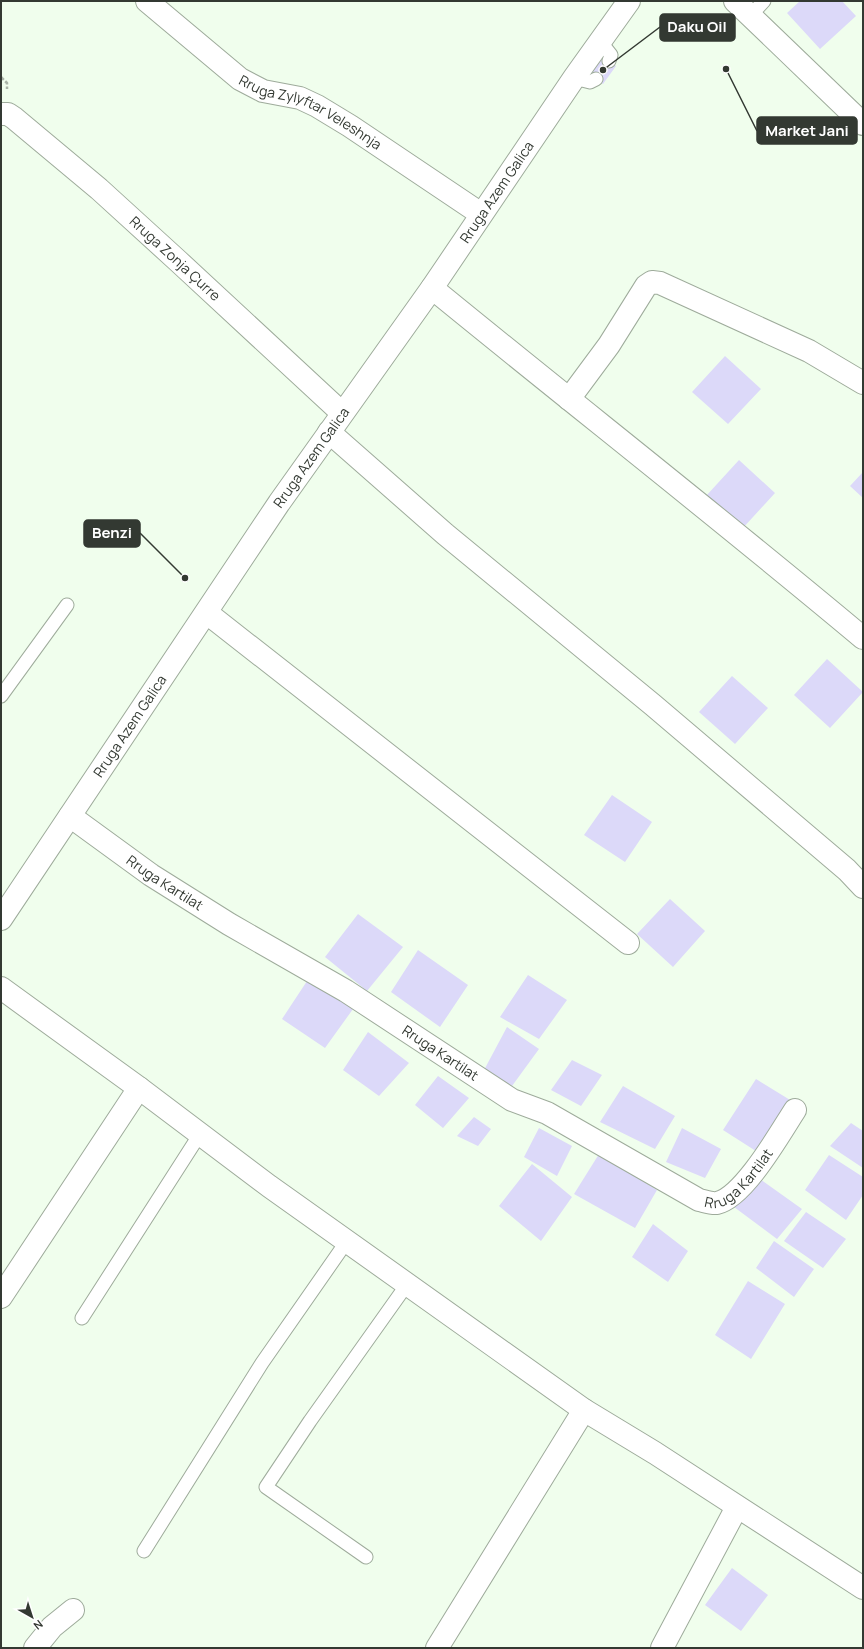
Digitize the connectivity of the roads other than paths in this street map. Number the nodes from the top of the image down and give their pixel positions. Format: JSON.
{"nodes":[{"id":1,"x":147,"y":1,"type":"edge"},
{"id":2,"x":629,"y":1,"type":"edge"},
{"id":3,"x":735,"y":1,"type":"edge"},
{"id":4,"x":757,"y":9,"type":"edge"},
{"id":5,"x":600,"y":41,"type":"junction"},
{"id":6,"x":609,"y":60,"type":"dead end"},
{"id":7,"x":574,"y":78,"type":"junction"},
{"id":8,"x":596,"y":79,"type":"dead end"},
{"id":9,"x":1,"y":114,"type":"edge"},
{"id":10,"x":863,"y":124,"type":"edge"},
{"id":11,"x":481,"y":214,"type":"junction"},
{"id":12,"x":432,"y":288,"type":"junction"},
{"id":13,"x":863,"y":383,"type":"edge"},
{"id":14,"x":569,"y":400,"type":"junction"},
{"id":15,"x":342,"y":413,"type":"junction"},
{"id":16,"x":329,"y":432,"type":"junction"},
{"id":17,"x":67,"y":605,"type":"dead end"},
{"id":18,"x":207,"y":613,"type":"junction"},
{"id":19,"x":863,"y":638,"type":"edge"},
{"id":20,"x":1,"y":696,"type":"edge"},
{"id":21,"x":70,"y":816,"type":"junction"},
{"id":22,"x":863,"y":887,"type":"edge"},
{"id":23,"x":2,"y":916,"type":"edge"},
{"id":24,"x":628,"y":942,"type":"dead end"},
{"id":25,"x":1,"y":988,"type":"edge"},
{"id":26,"x":140,"y":1088,"type":"junction"},
{"id":27,"x":794,"y":1110,"type":"dead end"},
{"id":28,"x":200,"y":1134,"type":"junction"},
{"id":29,"x":347,"y":1240,"type":"junction"},
{"id":30,"x":408,"y":1283,"type":"junction"},
{"id":31,"x":1,"y":1297,"type":"edge"},
{"id":32,"x":82,"y":1318,"type":"dead end"},
{"id":33,"x":584,"y":1410,"type":"junction"},
{"id":34,"x":737,"y":1507,"type":"junction"},
{"id":35,"x":144,"y":1551,"type":"dead end"},
{"id":36,"x":366,"y":1556,"type":"dead end"},
{"id":37,"x":863,"y":1588,"type":"edge"},
{"id":38,"x":73,"y":1610,"type":"dead end"},
{"id":39,"x":35,"y":1648,"type":"edge"},
{"id":40,"x":438,"y":1648,"type":"edge"},
{"id":41,"x":662,"y":1648,"type":"edge"}],
"edges":[{"from":1,"to":11,"type":"street","name":"Rruga Zylyftar Veleshnja"},
{"from":2,"to":5,"type":"street","name":"Rruga Azem Galica"},
{"from":3,"to":4,"type":"street"},
{"from":4,"to":10,"type":"street"},
{"from":5,"to":6,"type":"lane"},
{"from":5,"to":7,"type":"street","name":"Rruga Azem Galica"},
{"from":7,"to":8,"type":"lane"},
{"from":7,"to":11,"type":"street","name":"Rruga Azem Galica"},
{"from":9,"to":15,"type":"street","name":"Rruga Zonja Çurre"},
{"from":11,"to":12,"type":"street","name":"Rruga Azem Galica"},
{"from":12,"to":14,"type":"street"},
{"from":12,"to":15,"type":"street","name":"Rruga Azem Galica"},
{"from":13,"to":14,"type":"street"},
{"from":14,"to":19,"type":"street"},
{"from":15,"to":16,"type":"street","name":"Rruga Azem Galica"},
{"from":16,"to":18,"type":"street","name":"Rruga Azem Galica"},
{"from":16,"to":22,"type":"street"},
{"from":17,"to":20,"type":"lane"},
{"from":18,"to":21,"type":"street","name":"Rruga Azem Galica"},
{"from":18,"to":24,"type":"street"},
{"from":21,"to":23,"type":"street","name":"Rruga Azem Galica"},
{"from":21,"to":27,"type":"street","name":"Rruga Kartilat"},
{"from":25,"to":26,"type":"street"},
{"from":26,"to":28,"type":"street"},
{"from":26,"to":31,"type":"street"},
{"from":28,"to":29,"type":"street"},
{"from":28,"to":32,"type":"lane"},
{"from":29,"to":30,"type":"street"},
{"from":29,"to":35,"type":"lane"},
{"from":30,"to":33,"type":"street"},
{"from":30,"to":36,"type":"lane"},
{"from":33,"to":34,"type":"street"},
{"from":33,"to":40,"type":"street"},
{"from":34,"to":37,"type":"street"},
{"from":34,"to":41,"type":"street"},
{"from":38,"to":39,"type":"street"}]}
